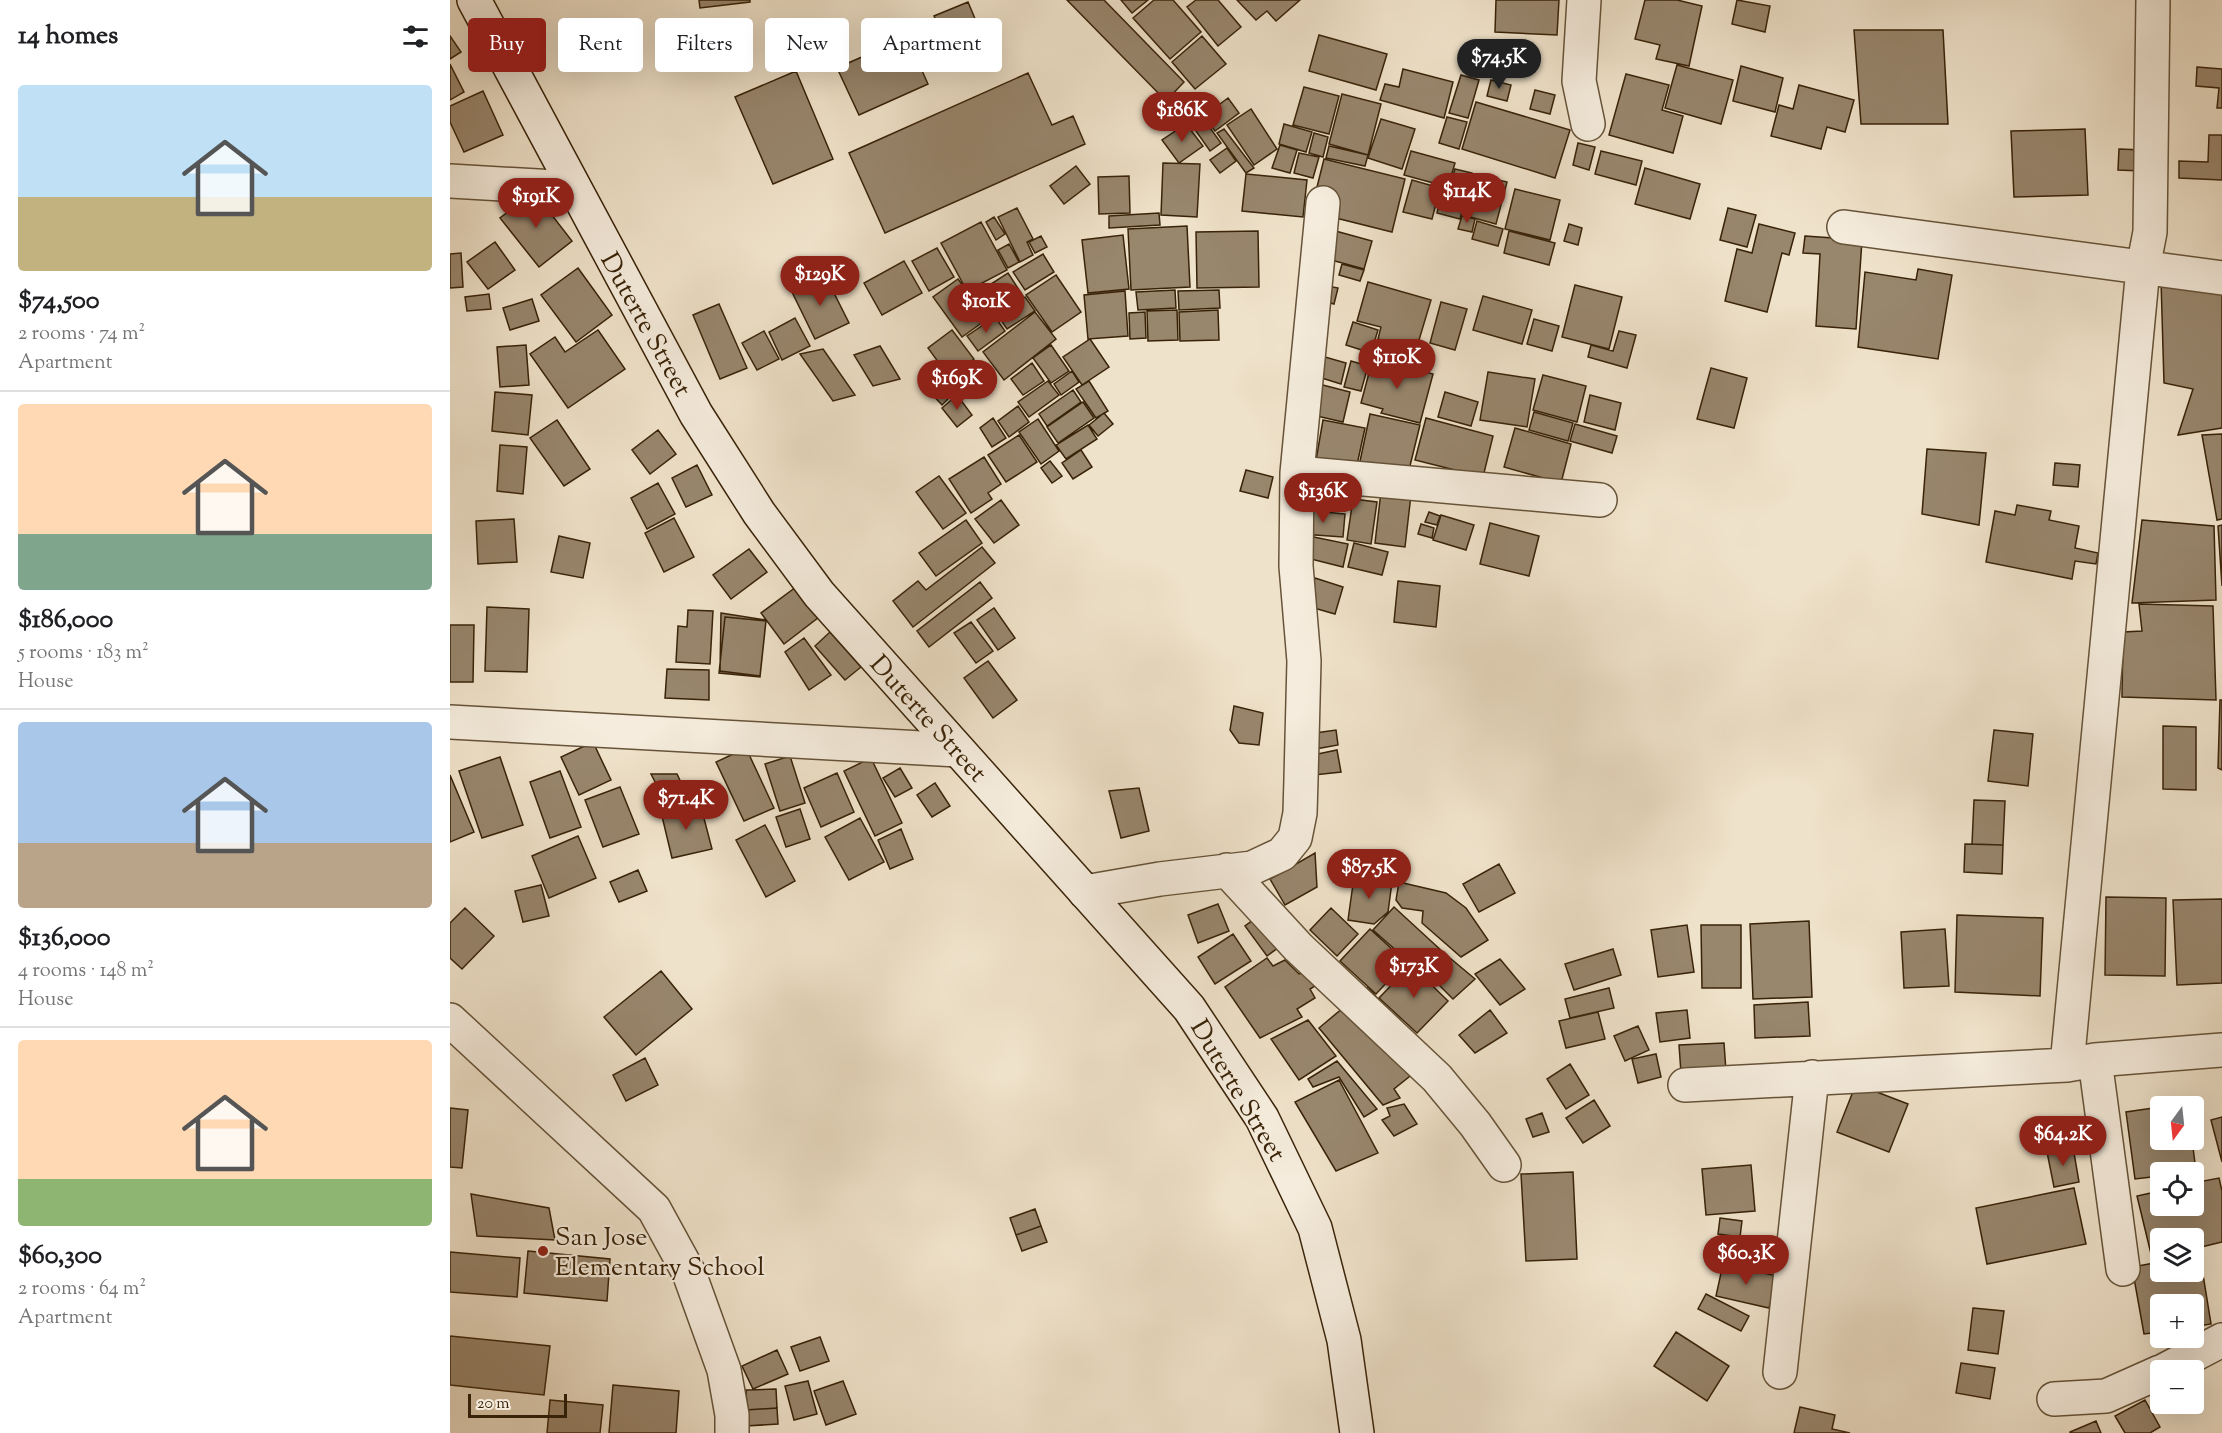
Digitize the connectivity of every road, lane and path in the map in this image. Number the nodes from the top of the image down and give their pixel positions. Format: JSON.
{"nodes":[{"id":1,"x":474,"y":0,"type":"edge"},
{"id":2,"x":1584,"y":0,"type":"edge"},
{"id":3,"x":2153,"y":0,"type":"edge"},
{"id":4,"x":1588,"y":124,"type":"dead end"},
{"id":5,"x":450,"y":181,"type":"edge"},
{"id":6,"x":573,"y":188,"type":"junction"},
{"id":7,"x":1323,"y":204,"type":"dead end"},
{"id":8,"x":1844,"y":227,"type":"dead end"},
{"id":9,"x":2143,"y":268,"type":"junction"},
{"id":10,"x":2222,"y":278,"type":"edge"},
{"id":11,"x":1297,"y":473,"type":"junction"},
{"id":12,"x":1600,"y":500,"type":"dead end"},
{"id":13,"x":450,"y":722,"type":"edge"},
{"id":14,"x":958,"y":750,"type":"junction"},
{"id":15,"x":1227,"y":870,"type":"junction"},
{"id":16,"x":1085,"y":892,"type":"junction"},
{"id":17,"x":450,"y":1020,"type":"edge"},
{"id":18,"x":2222,"y":1050,"type":"edge"},
{"id":19,"x":2081,"y":1062,"type":"junction"},
{"id":20,"x":1812,"y":1077,"type":"junction"},
{"id":21,"x":1685,"y":1085,"type":"dead end"},
{"id":22,"x":1504,"y":1165,"type":"dead end"},
{"id":23,"x":2123,"y":1269,"type":"dead end"},
{"id":24,"x":2222,"y":1341,"type":"edge"},
{"id":25,"x":2185,"y":1360,"type":"edge"},
{"id":26,"x":1779,"y":1371,"type":"dead end"},
{"id":27,"x":2150,"y":1377,"type":"edge"},
{"id":28,"x":2054,"y":1399,"type":"dead end"},
{"id":29,"x":732,"y":1433,"type":"edge"},
{"id":30,"x":1357,"y":1433,"type":"edge"}],
"edges":[{"from":1,"to":6,"type":"street","name":"Duterte Street"},
{"from":2,"to":4,"type":"street"},
{"from":3,"to":9,"type":"street"},
{"from":5,"to":6,"type":"street"},
{"from":6,"to":14,"type":"street","name":"Duterte Street"},
{"from":7,"to":11,"type":"street"},
{"from":8,"to":9,"type":"street"},
{"from":9,"to":10,"type":"street"},
{"from":9,"to":19,"type":"street"},
{"from":11,"to":12,"type":"street"},
{"from":11,"to":15,"type":"street"},
{"from":13,"to":14,"type":"street"},
{"from":14,"to":16,"type":"street","name":"Duterte Street"},
{"from":15,"to":16,"type":"street"},
{"from":15,"to":22,"type":"street"},
{"from":16,"to":30,"type":"street","name":"Duterte Street"},
{"from":17,"to":29,"type":"street"},
{"from":18,"to":19,"type":"street"},
{"from":19,"to":20,"type":"street"},
{"from":19,"to":23,"type":"street"},
{"from":20,"to":21,"type":"street"},
{"from":20,"to":26,"type":"street"},
{"from":24,"to":25,"type":"street"},
{"from":27,"to":28,"type":"street"}]}
